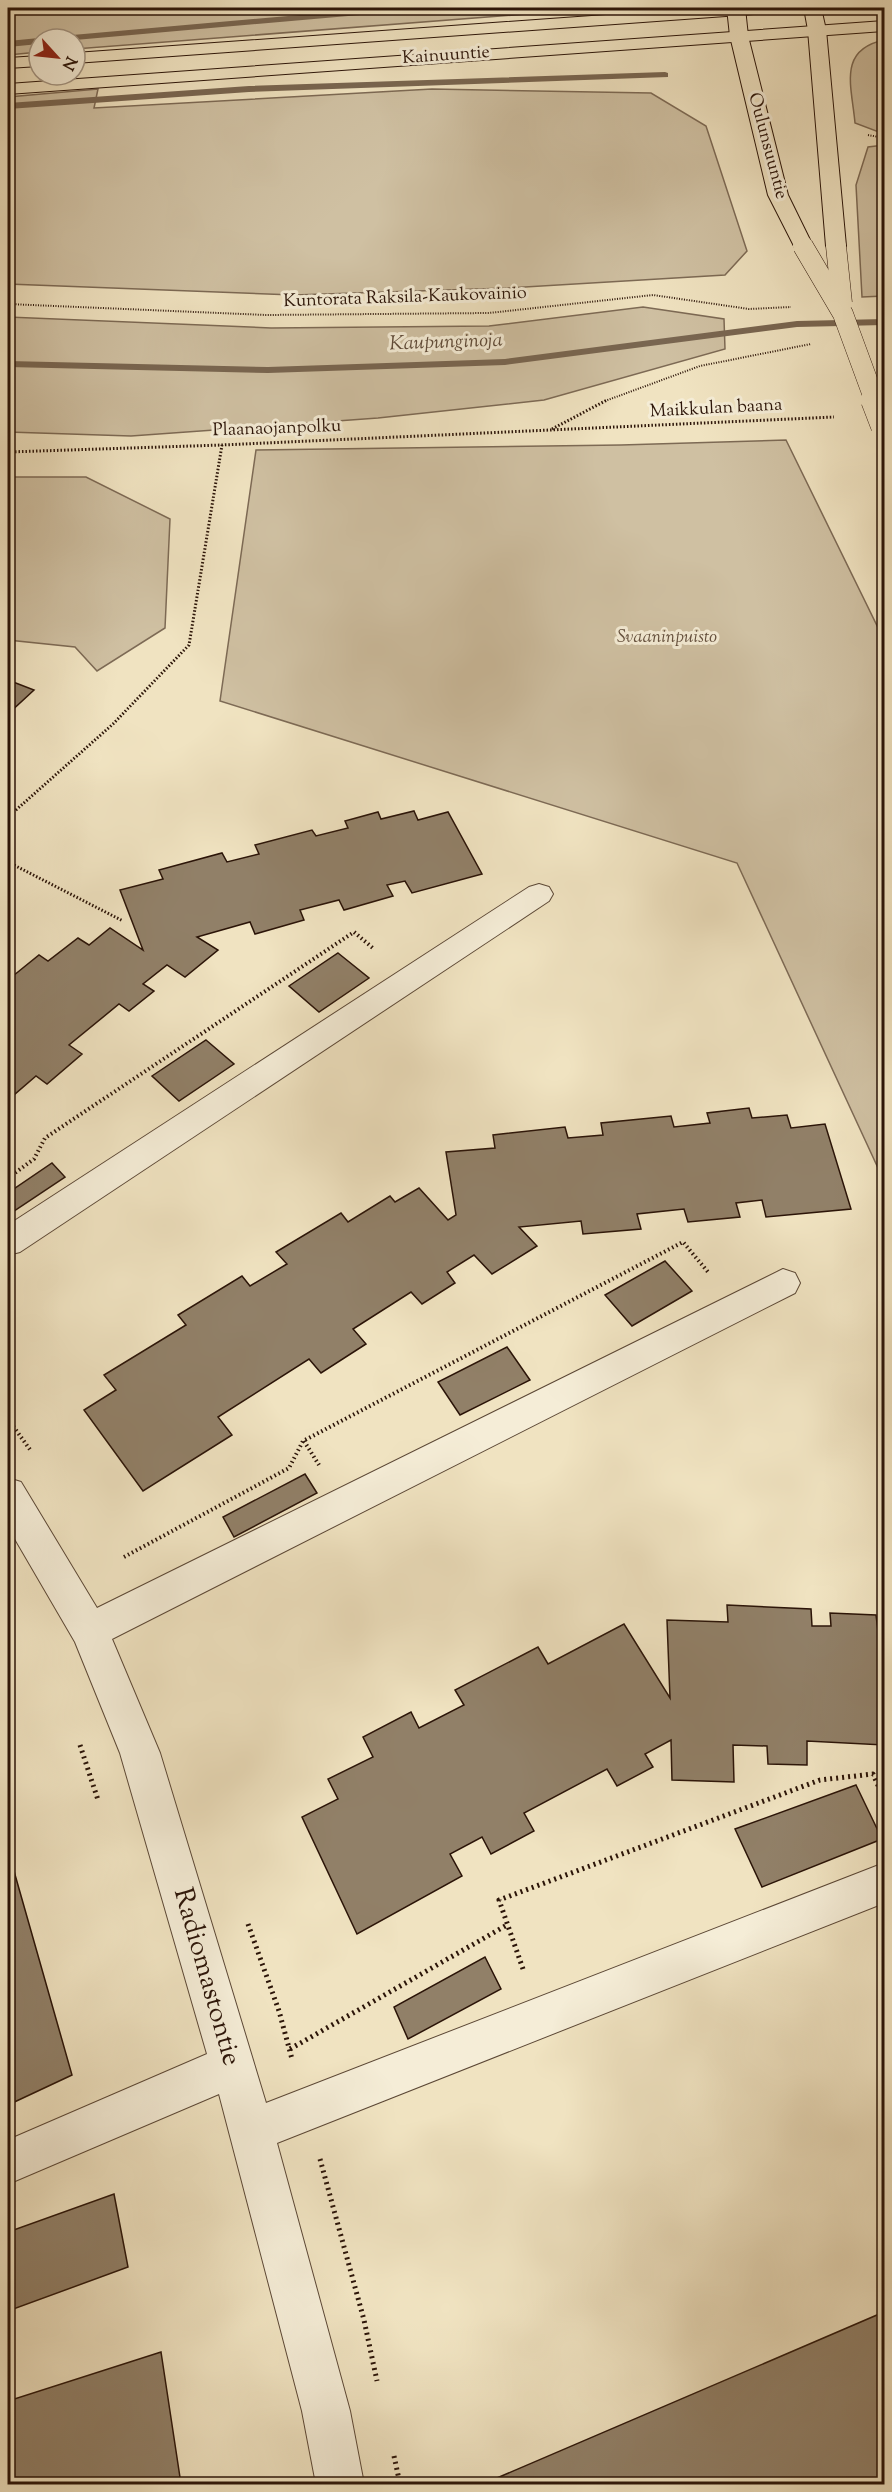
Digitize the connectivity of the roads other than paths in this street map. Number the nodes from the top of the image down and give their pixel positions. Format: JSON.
{"nodes":[{"id":1,"x":766,"y":8,"type":"edge"},
{"id":2,"x":813,"y":8,"type":"edge"},
{"id":3,"x":736,"y":9,"type":"edge"},
{"id":4,"x":885,"y":26,"type":"edge"},
{"id":5,"x":817,"y":30,"type":"junction"},
{"id":6,"x":739,"y":36,"type":"junction"},
{"id":7,"x":87,"y":57,"type":"edge"},
{"id":8,"x":27,"y":62,"type":"edge"},
{"id":9,"x":8,"y":63,"type":"edge"},
{"id":10,"x":8,"y":89,"type":"edge"},
{"id":11,"x":843,"y":314,"type":"junction"},
{"id":12,"x":885,"y":426,"type":"edge"},
{"id":13,"x":539,"y":894,"type":"dead end"},
{"id":14,"x":8,"y":1242,"type":"edge"},
{"id":15,"x":783,"y":1283,"type":"dead end"},
{"id":16,"x":13,"y":1516,"type":"edge"},
{"id":17,"x":90,"y":1631,"type":"junction"},
{"id":18,"x":885,"y":1883,"type":"edge"},
{"id":19,"x":232,"y":2065,"type":"junction"},
{"id":20,"x":252,"y":2131,"type":"junction"},
{"id":21,"x":8,"y":2162,"type":"edge"},
{"id":22,"x":340,"y":2484,"type":"edge"}],
"edges":[{"from":1,"to":3,"type":"main road","name":"Kainuuntie"},
{"from":2,"to":5,"type":"main road","name":"Oulunsuuntie"},
{"from":3,"to":6,"type":"main road","name":"Oulunsuuntie"},
{"from":3,"to":7,"type":"main road","name":"Kainuuntie"},
{"from":4,"to":5,"type":"main road","name":"Kainuuntie"},
{"from":5,"to":6,"type":"main road","name":"Kainuuntie"},
{"from":5,"to":11,"type":"main road","name":"Oulunsuuntie","bridge":true},
{"from":6,"to":10,"type":"main road","name":"Kainuuntie"},
{"from":6,"to":11,"type":"main road","name":"Oulunsuuntie","bridge":true},
{"from":8,"to":9,"type":"main road"},
{"from":11,"to":12,"type":"main road","name":"Oulunsuuntie","bridge":true},
{"from":13,"to":14,"type":"street"},
{"from":15,"to":17,"type":"street"},
{"from":16,"to":17,"type":"street","name":"Radiomastontie"},
{"from":17,"to":19,"type":"street","name":"Radiomastontie"},
{"from":18,"to":20,"type":"street"},
{"from":19,"to":20,"type":"street","name":"Radiomastontie"},
{"from":19,"to":21,"type":"street"},
{"from":20,"to":22,"type":"street","name":"Radiomastontie"}]}
